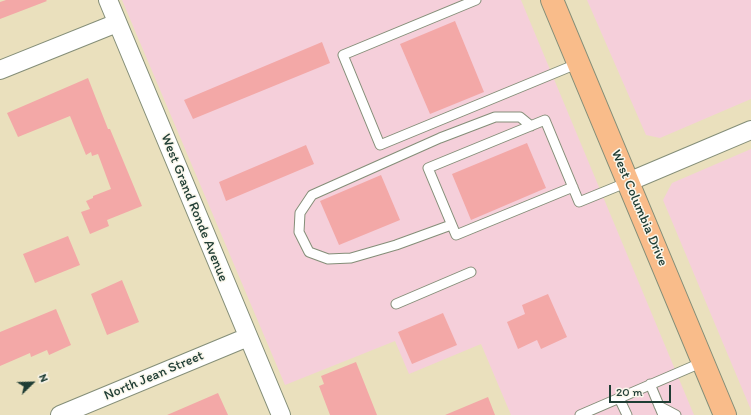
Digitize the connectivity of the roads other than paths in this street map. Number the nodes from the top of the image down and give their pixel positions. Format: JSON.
{"nodes":[{"id":1,"x":108,"y":0,"type":"edge"},
{"id":2,"x":476,"y":0,"type":"edge"},
{"id":3,"x":552,"y":0,"type":"edge"},
{"id":4,"x":118,"y":23,"type":"junction"},
{"id":5,"x":578,"y":63,"type":"junction"},
{"id":6,"x":0,"y":70,"type":"edge"},
{"id":7,"x":532,"y":126,"type":"junction"},
{"id":8,"x":751,"y":130,"type":"edge"},
{"id":9,"x":628,"y":182,"type":"junction"},
{"id":10,"x":573,"y":187,"type":"junction"},
{"id":11,"x":451,"y":225,"type":"junction"},
{"id":12,"x":471,"y":272,"type":"dead end"},
{"id":13,"x":396,"y":304,"type":"dead end"},
{"id":14,"x":248,"y":337,"type":"junction"},
{"id":15,"x":703,"y":362,"type":"junction"},
{"id":16,"x":650,"y":384,"type":"junction"},
{"id":17,"x":619,"y":398,"type":"junction"},
{"id":18,"x":659,"y":406,"type":"junction"},
{"id":19,"x":60,"y":415,"type":"edge"},
{"id":20,"x":281,"y":415,"type":"edge"},
{"id":21,"x":580,"y":415,"type":"edge"},
{"id":22,"x":627,"y":415,"type":"edge"},
{"id":23,"x":663,"y":415,"type":"edge"},
{"id":24,"x":676,"y":415,"type":"edge"},
{"id":25,"x":725,"y":415,"type":"edge"}],
"edges":[{"from":1,"to":4,"type":"street","name":"West Grand Ronde Avenue"},
{"from":2,"to":5,"type":"lane"},
{"from":3,"to":5,"type":"main road","name":"West Columbia Drive"},
{"from":4,"to":6,"type":"street"},
{"from":4,"to":14,"type":"street","name":"West Grand Ronde Avenue"},
{"from":5,"to":9,"type":"main road","name":"West Columbia Drive"},
{"from":7,"to":10,"type":"lane"},
{"from":7,"to":11,"type":"lane"},
{"from":7,"to":11,"type":"lane"},
{"from":8,"to":9,"type":"street"},
{"from":9,"to":10,"type":"lane"},
{"from":9,"to":15,"type":"main road","name":"West Columbia Drive"},
{"from":10,"to":11,"type":"lane"},
{"from":12,"to":13,"type":"lane"},
{"from":14,"to":19,"type":"street","name":"North Jean Street"},
{"from":14,"to":20,"type":"street","name":"West Grand Ronde Avenue"},
{"from":15,"to":16,"type":"lane"},
{"from":15,"to":25,"type":"main road","name":"West Columbia Drive"},
{"from":16,"to":17,"type":"lane"},
{"from":16,"to":18,"type":"lane"},
{"from":17,"to":21,"type":"lane"},
{"from":17,"to":22,"type":"lane"},
{"from":18,"to":23,"type":"lane"},
{"from":18,"to":24,"type":"lane"}]}
